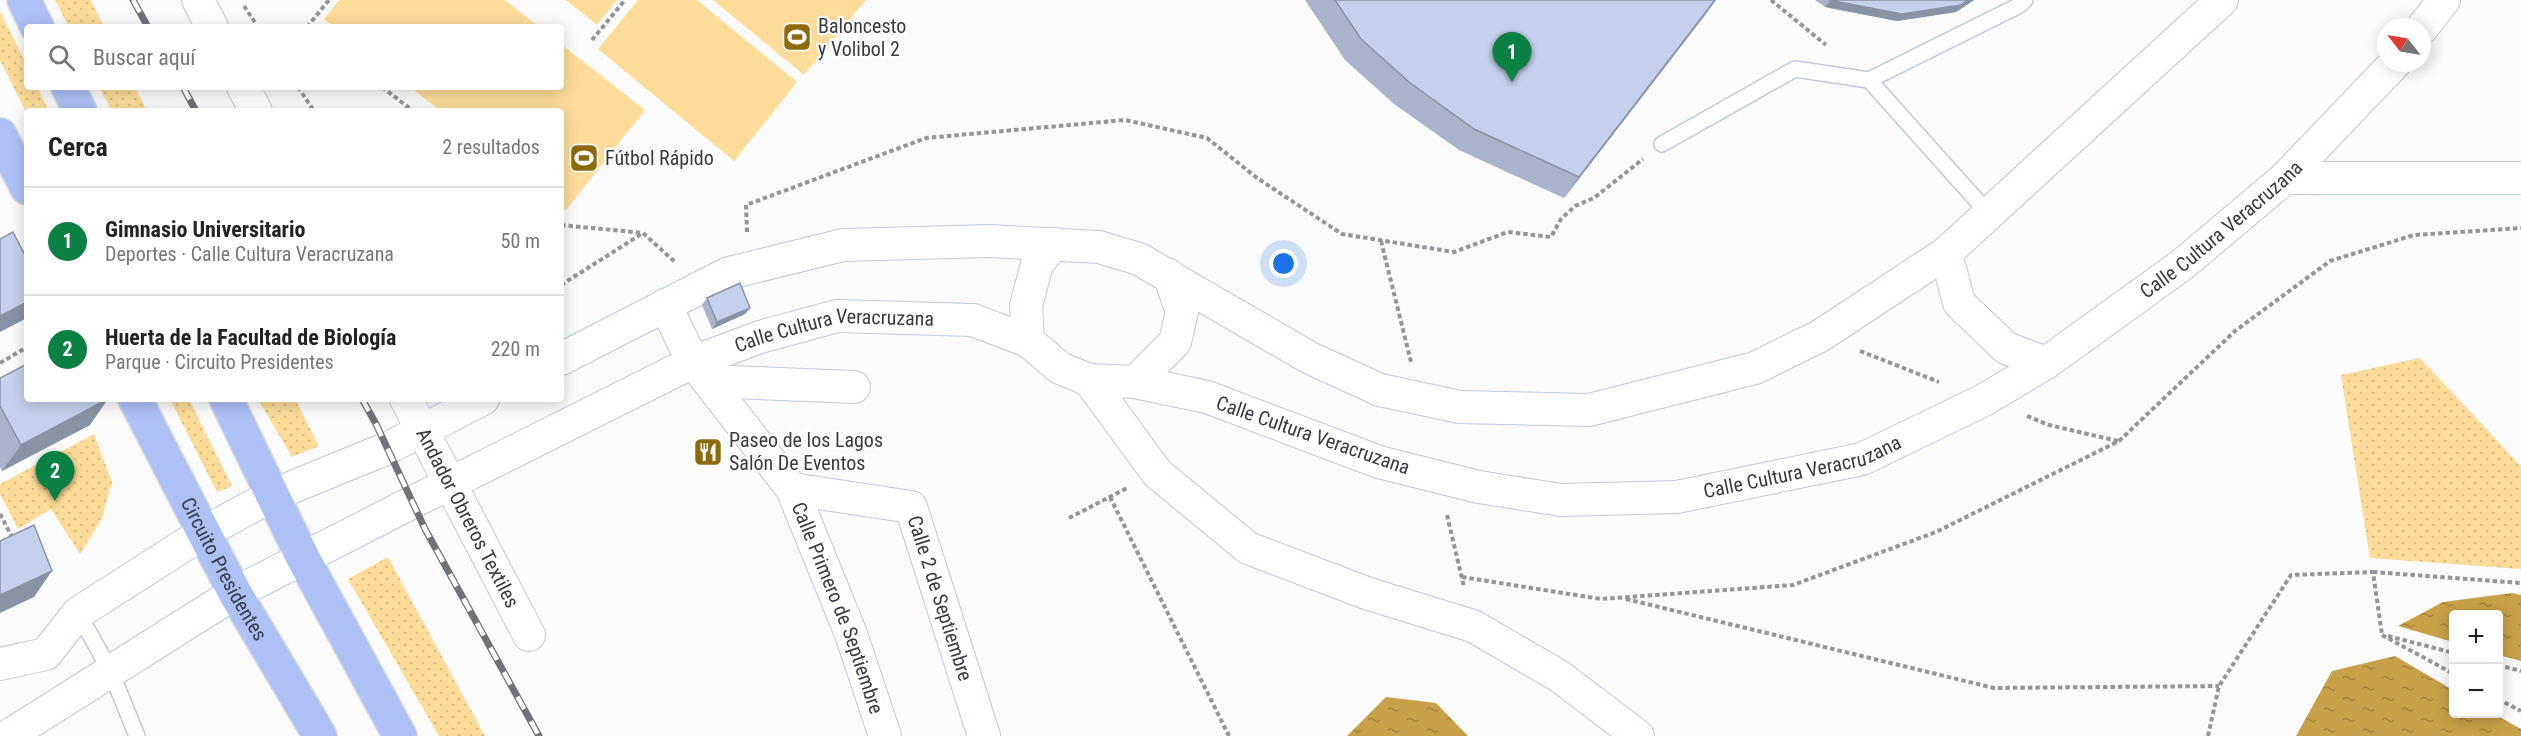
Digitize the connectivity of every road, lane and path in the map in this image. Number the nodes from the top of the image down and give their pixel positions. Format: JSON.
{"nodes":[{"id":1,"x":24,"y":0,"type":"edge"},
{"id":2,"x":198,"y":0,"type":"edge"},
{"id":3,"x":240,"y":0,"type":"edge"},
{"id":4,"x":319,"y":0,"type":"edge"},
{"id":5,"x":329,"y":0,"type":"edge"},
{"id":6,"x":625,"y":0,"type":"edge"},
{"id":7,"x":1771,"y":0,"type":"edge"},
{"id":8,"x":2025,"y":0,"type":"edge"},
{"id":9,"x":2223,"y":0,"type":"edge"},
{"id":10,"x":2444,"y":0,"type":"edge"},
{"id":11,"x":325,"y":5,"type":"junction"},
{"id":12,"x":2430,"y":18,"type":"edge"},
{"id":13,"x":36,"y":24,"type":"edge"},
{"id":14,"x":210,"y":24,"type":"edge"},
{"id":15,"x":256,"y":24,"type":"edge"},
{"id":16,"x":310,"y":24,"type":"edge"},
{"id":17,"x":592,"y":40,"type":"dead end"},
{"id":18,"x":2385,"y":72,"type":"edge"},
{"id":19,"x":1869,"y":80,"type":"junction"},
{"id":20,"x":70,"y":90,"type":"edge"},
{"id":21,"x":245,"y":90,"type":"edge"},
{"id":22,"x":300,"y":90,"type":"edge"},
{"id":23,"x":386,"y":90,"type":"edge"},
{"id":24,"x":78,"y":108,"type":"edge"},
{"id":25,"x":254,"y":108,"type":"edge"},
{"id":26,"x":312,"y":108,"type":"edge"},
{"id":27,"x":408,"y":108,"type":"edge"},
{"id":28,"x":0,"y":135,"type":"edge"},
{"id":29,"x":1662,"y":144,"type":"joint"},
{"id":30,"x":2285,"y":178,"type":"junction"},
{"id":31,"x":2521,"y":178,"type":"edge"},
{"id":32,"x":24,"y":182,"type":"edge"},
{"id":33,"x":1989,"y":214,"type":"junction"},
{"id":34,"x":564,"y":225,"type":"edge"},
{"id":35,"x":2521,"y":228,"type":"edge"},
{"id":36,"x":643,"y":233,"type":"junction"},
{"id":37,"x":1054,"y":244,"type":"junction"},
{"id":38,"x":1946,"y":253,"type":"junction"},
{"id":39,"x":749,"y":268,"type":"junction"},
{"id":40,"x":1169,"y":275,"type":"junction"},
{"id":41,"x":564,"y":283,"type":"edge"},
{"id":42,"x":702,"y":287,"type":"junction"},
{"id":43,"x":665,"y":305,"type":"junction"},
{"id":44,"x":1820,"y":336,"type":"junction"},
{"id":45,"x":1028,"y":341,"type":"junction"},
{"id":46,"x":24,"y":349,"type":"edge"},
{"id":47,"x":564,"y":357,"type":"edge"},
{"id":48,"x":0,"y":363,"type":"edge"},
{"id":49,"x":2046,"y":363,"type":"junction"},
{"id":50,"x":701,"y":372,"type":"junction"},
{"id":51,"x":1089,"y":380,"type":"junction"},
{"id":52,"x":1135,"y":382,"type":"junction"},
{"id":53,"x":854,"y":387,"type":"dead end"},
{"id":54,"x":1984,"y":400,"type":"junction"},
{"id":55,"x":137,"y":402,"type":"edge"},
{"id":56,"x":227,"y":402,"type":"edge"},
{"id":57,"x":408,"y":402,"type":"edge"},
{"id":58,"x":477,"y":402,"type":"edge"},
{"id":59,"x":422,"y":430,"type":"junction"},
{"id":60,"x":2119,"y":441,"type":"junction"},
{"id":61,"x":1157,"y":473,"type":"junction"},
{"id":62,"x":451,"y":484,"type":"junction"},
{"id":63,"x":792,"y":489,"type":"junction"},
{"id":64,"x":273,"y":495,"type":"junction"},
{"id":65,"x":1110,"y":497,"type":"junction"},
{"id":66,"x":0,"y":514,"type":"edge"},
{"id":67,"x":1069,"y":518,"type":"dead end"},
{"id":68,"x":203,"y":533,"type":"junction"},
{"id":69,"x":14,"y":540,"type":"edge"},
{"id":70,"x":303,"y":558,"type":"junction"},
{"id":71,"x":2373,"y":572,"type":"junction"},
{"id":72,"x":1462,"y":577,"type":"dead end"},
{"id":73,"x":2521,"y":583,"type":"edge"},
{"id":74,"x":235,"y":593,"type":"junction"},
{"id":75,"x":1622,"y":598,"type":"junction"},
{"id":76,"x":78,"y":613,"type":"junction"},
{"id":77,"x":529,"y":635,"type":"dead end"},
{"id":78,"x":2382,"y":635,"type":"junction"},
{"id":79,"x":2449,"y":653,"type":"edge"},
{"id":80,"x":0,"y":664,"type":"edge"},
{"id":81,"x":2503,"y":666,"type":"edge"},
{"id":82,"x":2449,"y":671,"type":"edge"},
{"id":83,"x":2521,"y":671,"type":"edge"},
{"id":84,"x":111,"y":672,"type":"junction"},
{"id":85,"x":2219,"y":686,"type":"junction"},
{"id":86,"x":2503,"y":701,"type":"edge"},
{"id":87,"x":2521,"y":711,"type":"edge"},
{"id":88,"x":8,"y":736,"type":"edge"},
{"id":89,"x":137,"y":736,"type":"edge"},
{"id":90,"x":320,"y":736,"type":"edge"},
{"id":91,"x":400,"y":736,"type":"edge"},
{"id":92,"x":885,"y":736,"type":"edge"},
{"id":93,"x":984,"y":736,"type":"edge"},
{"id":94,"x":1228,"y":736,"type":"edge"},
{"id":95,"x":1638,"y":736,"type":"edge"},
{"id":96,"x":2208,"y":736,"type":"edge"}],
"edges":[{"from":1,"to":13,"type":"main road"},
{"from":2,"to":14,"type":"street"},
{"from":3,"to":15,"type":"path"},
{"from":4,"to":11,"type":"path"},
{"from":5,"to":11,"type":"path"},
{"from":6,"to":17,"type":"path"},
{"from":7,"to":19,"type":"path"},
{"from":8,"to":19,"type":"lane"},
{"from":9,"to":33,"type":"street"},
{"from":10,"to":12,"type":"street"},
{"from":11,"to":16,"type":"path"},
{"from":18,"to":30,"type":"street","name":"Calle Cultura Veracruzana"},
{"from":19,"to":29,"type":"lane"},
{"from":19,"to":33,"type":"lane"},
{"from":20,"to":24,"type":"main road"},
{"from":21,"to":25,"type":"street"},
{"from":22,"to":26,"type":"path"},
{"from":23,"to":27,"type":"path"},
{"from":28,"to":32,"type":"main road"},
{"from":29,"to":39,"type":"path"},
{"from":30,"to":31,"type":"street"},
{"from":30,"to":49,"type":"street","name":"Calle Cultura Veracruzana"},
{"from":33,"to":38,"type":"street"},
{"from":34,"to":36,"type":"path"},
{"from":35,"to":60,"type":"path"},
{"from":36,"to":41,"type":"path"},
{"from":36,"to":42,"type":"path"},
{"from":37,"to":39,"type":"street"},
{"from":37,"to":40,"type":"street"},
{"from":37,"to":45,"type":"street"},
{"from":38,"to":44,"type":"street"},
{"from":38,"to":49,"type":"street"},
{"from":39,"to":42,"type":"street"},
{"from":40,"to":44,"type":"street","bridge":true},
{"from":40,"to":52,"type":"street"},
{"from":42,"to":43,"type":"street"},
{"from":43,"to":47,"type":"street"},
{"from":43,"to":50,"type":"street","name":"Calle Primero de Septiembre"},
{"from":44,"to":54,"type":"path"},
{"from":45,"to":50,"type":"street","name":"Calle Cultura Veracruzana"},
{"from":45,"to":51,"type":"street","name":"Calle Cultura Veracruzana"},
{"from":46,"to":48,"type":"path"},
{"from":49,"to":54,"type":"street","name":"Calle Cultura Veracruzana"},
{"from":50,"to":53,"type":"street"},
{"from":50,"to":62,"type":"street","name":"Calle Cultura Veracruzana"},
{"from":50,"to":63,"type":"street","name":"Calle Primero de Septiembre"},
{"from":51,"to":52,"type":"street","name":"Calle Cultura Veracruzana"},
{"from":51,"to":61,"type":"street"},
{"from":52,"to":54,"type":"street","name":"Calle Cultura Veracruzana","bridge":true},
{"from":54,"to":60,"type":"path"},
{"from":55,"to":68,"type":"main road","name":"Circuito Presidentes"},
{"from":56,"to":64,"type":"main road"},
{"from":57,"to":59,"type":"street","name":"Andador Obreros Textiles"},
{"from":58,"to":59,"type":"street"},
{"from":59,"to":62,"type":"street","name":"Andador Obreros Textiles"},
{"from":59,"to":64,"type":"street"},
{"from":60,"to":75,"type":"path"},
{"from":61,"to":65,"type":"path"},
{"from":61,"to":95,"type":"street"},
{"from":62,"to":70,"type":"street","name":"Calle Cultura Veracruzana"},
{"from":62,"to":77,"type":"street","name":"Andador Obreros Textiles"},
{"from":63,"to":92,"type":"street","name":"Calle Primero de Septiembre"},
{"from":63,"to":93,"type":"street","name":"Calle 2 de Septiembre"},
{"from":64,"to":68,"type":"street"},
{"from":64,"to":70,"type":"main road"},
{"from":65,"to":67,"type":"path"},
{"from":65,"to":94,"type":"path"},
{"from":66,"to":69,"type":"path"},
{"from":68,"to":74,"type":"main road","name":"Circuito Presidentes"},
{"from":68,"to":76,"type":"street"},
{"from":70,"to":74,"type":"street","name":"Calle Cultura Veracruzana"},
{"from":70,"to":91,"type":"main road"},
{"from":71,"to":73,"type":"path"},
{"from":71,"to":78,"type":"path"},
{"from":71,"to":85,"type":"path"},
{"from":72,"to":75,"type":"path"},
{"from":74,"to":84,"type":"street","name":"Calle Cultura Veracruzana"},
{"from":74,"to":90,"type":"main road","name":"Circuito Presidentes"},
{"from":75,"to":85,"type":"path"},
{"from":76,"to":80,"type":"street"},
{"from":76,"to":84,"type":"lane"},
{"from":78,"to":79,"type":"path"},
{"from":78,"to":82,"type":"path"},
{"from":81,"to":83,"type":"path"},
{"from":84,"to":88,"type":"street","name":"Calle Cultura Veracruzana"},
{"from":84,"to":89,"type":"lane"},
{"from":85,"to":96,"type":"path"},
{"from":86,"to":87,"type":"path"}]}
